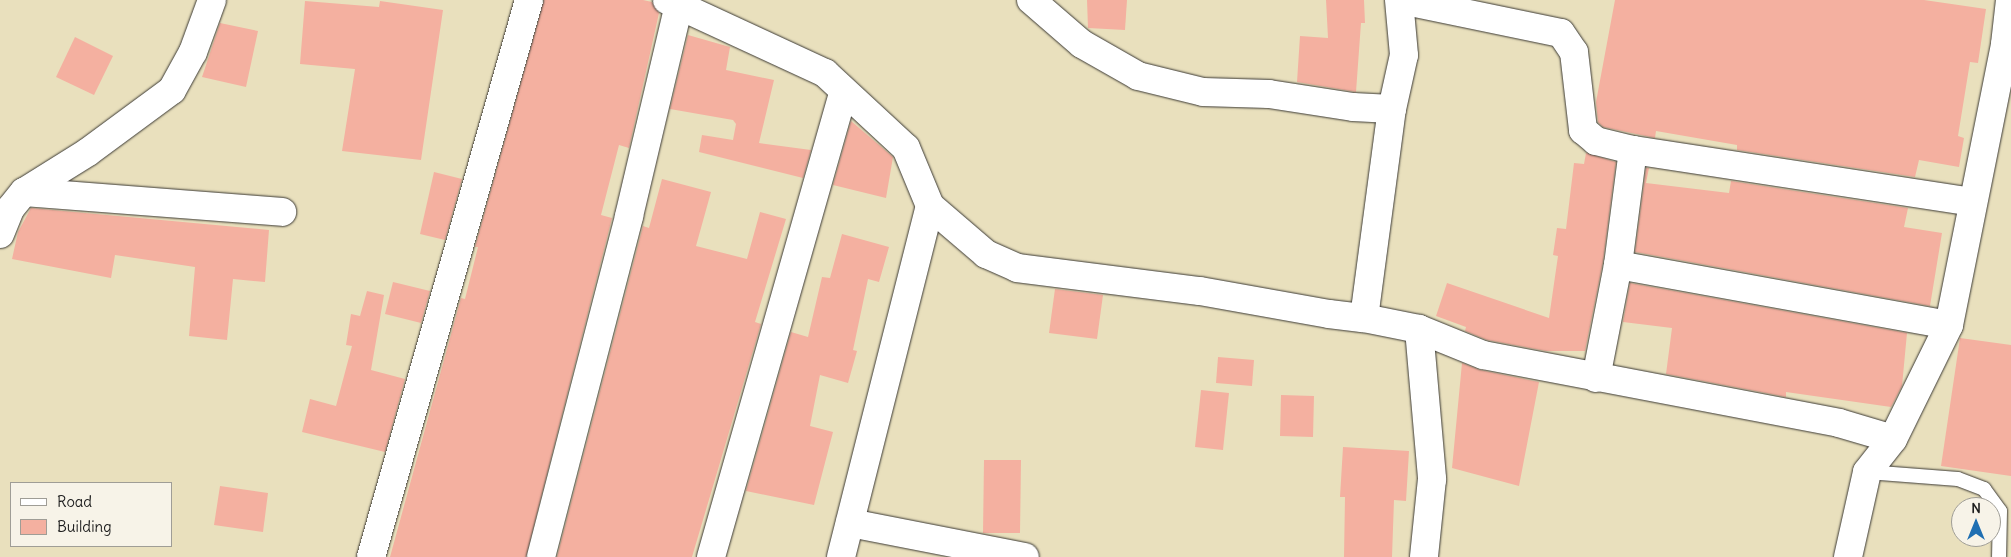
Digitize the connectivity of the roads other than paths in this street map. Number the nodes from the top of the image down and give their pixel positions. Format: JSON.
{"nodes":[{"id":1,"x":212,"y":0,"type":"edge"},
{"id":2,"x":529,"y":0,"type":"edge"},
{"id":3,"x":1032,"y":0,"type":"edge"},
{"id":4,"x":1400,"y":0,"type":"edge"},
{"id":5,"x":673,"y":2,"type":"edge"},
{"id":6,"x":2010,"y":13,"type":"edge"},
{"id":7,"x":843,"y":93,"type":"junction"},
{"id":8,"x":1392,"y":110,"type":"junction"},
{"id":9,"x":1633,"y":150,"type":"junction"},
{"id":10,"x":24,"y":192,"type":"junction"},
{"id":11,"x":1972,"y":202,"type":"junction"},
{"id":12,"x":930,"y":206,"type":"junction"},
{"id":13,"x":282,"y":212,"type":"dead end"},
{"id":14,"x":0,"y":234,"type":"edge"},
{"id":15,"x":1618,"y":265,"type":"junction"},
{"id":16,"x":1364,"y":318,"type":"junction"},
{"id":17,"x":1949,"y":325,"type":"junction"},
{"id":18,"x":1419,"y":329,"type":"junction"},
{"id":19,"x":1596,"y":378,"type":"junction"},
{"id":20,"x":1894,"y":439,"type":"junction"},
{"id":21,"x":1867,"y":472,"type":"junction"},
{"id":22,"x":850,"y":522,"type":"junction"},
{"id":23,"x":371,"y":557,"type":"edge"},
{"id":24,"x":541,"y":557,"type":"edge"},
{"id":25,"x":711,"y":557,"type":"edge"},
{"id":26,"x":841,"y":557,"type":"edge"},
{"id":27,"x":1025,"y":557,"type":"edge"},
{"id":28,"x":1424,"y":557,"type":"edge"},
{"id":29,"x":1848,"y":557,"type":"edge"},
{"id":30,"x":1999,"y":557,"type":"edge"}],
"edges":[{"from":1,"to":10,"type":"street"},
{"from":2,"to":23,"type":"street"},
{"from":3,"to":8,"type":"street"},
{"from":4,"to":8,"type":"street"},
{"from":4,"to":9,"type":"street"},
{"from":5,"to":7,"type":"street"},
{"from":5,"to":24,"type":"street"},
{"from":6,"to":11,"type":"street"},
{"from":7,"to":12,"type":"street"},
{"from":7,"to":25,"type":"street"},
{"from":8,"to":16,"type":"street"},
{"from":9,"to":11,"type":"street"},
{"from":9,"to":15,"type":"street"},
{"from":10,"to":13,"type":"street"},
{"from":10,"to":14,"type":"street"},
{"from":11,"to":17,"type":"street"},
{"from":12,"to":16,"type":"street"},
{"from":12,"to":22,"type":"street"},
{"from":15,"to":17,"type":"street"},
{"from":15,"to":19,"type":"street"},
{"from":16,"to":18,"type":"street"},
{"from":17,"to":20,"type":"street"},
{"from":18,"to":19,"type":"street"},
{"from":18,"to":28,"type":"street"},
{"from":19,"to":20,"type":"street"},
{"from":20,"to":21,"type":"street"},
{"from":21,"to":29,"type":"street"},
{"from":21,"to":30,"type":"lane"},
{"from":22,"to":26,"type":"street"},
{"from":22,"to":27,"type":"street"}]}
